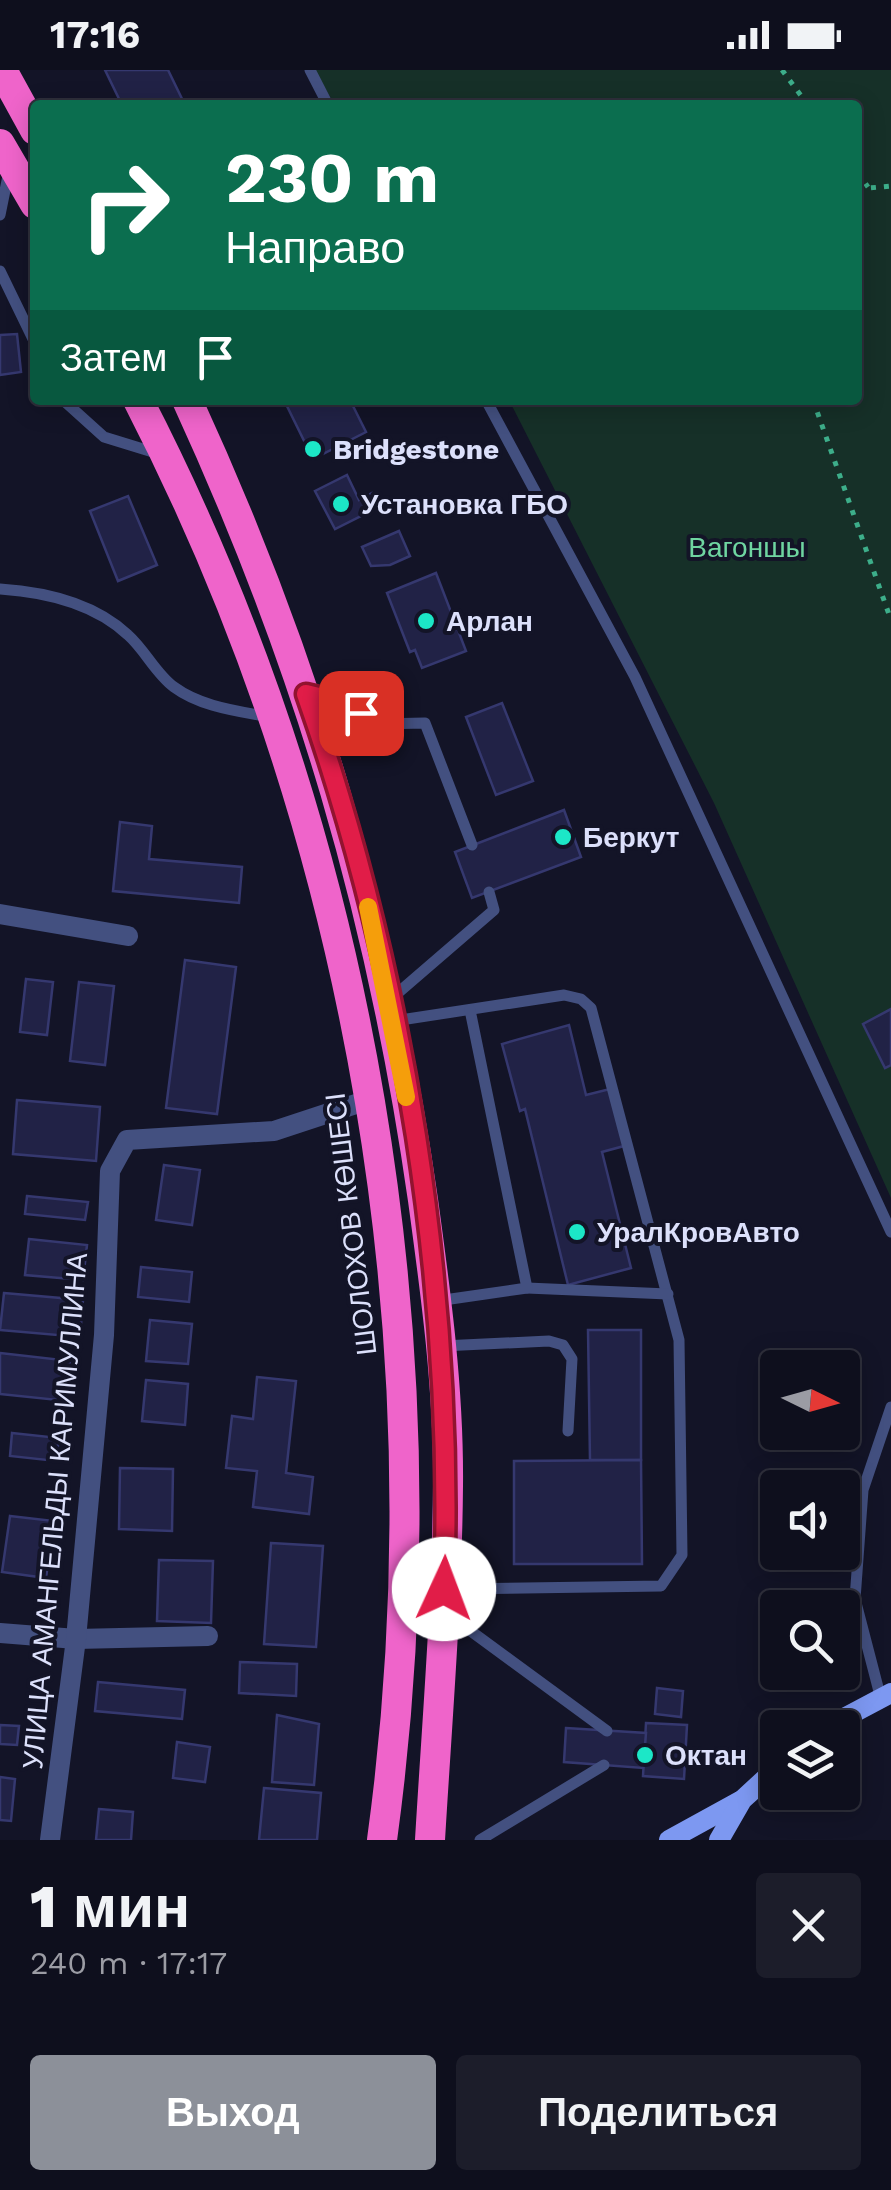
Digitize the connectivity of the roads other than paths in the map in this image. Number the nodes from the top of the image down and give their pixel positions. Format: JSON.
{"nodes":[{"id":1,"x":2,"y":70,"type":"edge"},
{"id":2,"x":310,"y":70,"type":"edge"},
{"id":3,"x":325,"y":100,"type":"edge"},
{"id":4,"x":30,"y":121,"type":"edge"},
{"id":5,"x":5,"y":153,"type":"edge"},
{"id":6,"x":30,"y":196,"type":"edge"},
{"id":7,"x":0,"y":215,"type":"edge"},
{"id":8,"x":0,"y":271,"type":"edge"},
{"id":9,"x":30,"y":332,"type":"edge"},
{"id":10,"x":69,"y":405,"type":"edge"},
{"id":11,"x":141,"y":405,"type":"edge"},
{"id":12,"x":189,"y":405,"type":"edge"},
{"id":13,"x":489,"y":405,"type":"edge"},
{"id":14,"x":169,"y":460,"type":"junction"},
{"id":15,"x":0,"y":589,"type":"edge"},
{"id":16,"x":306,"y":694,"type":"junction"},
{"id":17,"x":274,"y":718,"type":"junction"},
{"id":18,"x":472,"y":845,"type":"dead end"},
{"id":19,"x":488,"y":892,"type":"dead end"},
{"id":20,"x":0,"y":914,"type":"edge"},
{"id":21,"x":128,"y":936,"type":"dead end"},
{"id":22,"x":470,"y":1010,"type":"junction"},
{"id":23,"x":391,"y":1011,"type":"junction"},
{"id":24,"x":371,"y":1099,"type":"junction"},
{"id":25,"x":891,"y":1232,"type":"edge"},
{"id":26,"x":527,"y":1288,"type":"junction"},
{"id":27,"x":668,"y":1294,"type":"junction"},
{"id":28,"x":436,"y":1300,"type":"junction"},
{"id":29,"x":442,"y":1346,"type":"junction"},
{"id":30,"x":891,"y":1407,"type":"edge"},
{"id":31,"x":568,"y":1432,"type":"dead end"},
{"id":32,"x":444,"y":1589,"type":"junction"},
{"id":33,"x":443,"y":1628,"type":"junction"},
{"id":34,"x":0,"y":1633,"type":"edge"},
{"id":35,"x":208,"y":1636,"type":"dead end"},
{"id":36,"x":76,"y":1639,"type":"junction"},
{"id":37,"x":888,"y":1701,"type":"edge"},
{"id":38,"x":860,"y":1713,"type":"edge"},
{"id":39,"x":607,"y":1731,"type":"dead end"},
{"id":40,"x":604,"y":1766,"type":"dead end"},
{"id":41,"x":760,"y":1784,"type":"edge"},
{"id":42,"x":742,"y":1800,"type":"junction"},
{"id":43,"x":50,"y":1840,"type":"edge"},
{"id":44,"x":382,"y":1840,"type":"edge"},
{"id":45,"x":430,"y":1840,"type":"edge"},
{"id":46,"x":480,"y":1840,"type":"edge"},
{"id":47,"x":669,"y":1840,"type":"edge"},
{"id":48,"x":720,"y":1840,"type":"edge"}],
"edges":[{"from":1,"to":4,"type":"highway"},
{"from":2,"to":3,"type":"lane"},
{"from":5,"to":6,"type":"highway"},
{"from":5,"to":7,"type":"lane"},
{"from":8,"to":9,"type":"lane"},
{"from":10,"to":14,"type":"lane"},
{"from":11,"to":14,"type":"highway","name":"ШОЛОХОВ КӨШЕСІ"},
{"from":12,"to":16,"type":"highway"},
{"from":13,"to":25,"type":"lane"},
{"from":14,"to":17,"type":"highway","name":"ШОЛОХОВ КӨШЕСІ"},
{"from":15,"to":17,"type":"lane"},
{"from":16,"to":18,"type":"lane"},
{"from":16,"to":23,"type":"highway"},
{"from":17,"to":24,"type":"highway","name":"ШОЛОХОВ КӨШЕСІ"},
{"from":19,"to":23,"type":"lane"},
{"from":20,"to":21,"type":"street"},
{"from":22,"to":23,"type":"lane"},
{"from":22,"to":26,"type":"lane"},
{"from":22,"to":27,"type":"lane"},
{"from":23,"to":28,"type":"highway"},
{"from":24,"to":36,"type":"street","name":"УЛИЦА АМАНГЕЛЬДЫ КАРИМУЛЛИНА"},
{"from":24,"to":44,"type":"highway","name":"ШОЛОХОВ КӨШЕСІ"},
{"from":26,"to":27,"type":"lane"},
{"from":26,"to":28,"type":"lane"},
{"from":27,"to":32,"type":"lane"},
{"from":28,"to":29,"type":"highway"},
{"from":29,"to":31,"type":"lane"},
{"from":29,"to":32,"type":"highway"},
{"from":30,"to":37,"type":"lane"},
{"from":32,"to":33,"type":"highway"},
{"from":33,"to":39,"type":"lane"},
{"from":33,"to":45,"type":"highway"},
{"from":34,"to":36,"type":"street"},
{"from":35,"to":36,"type":"street"},
{"from":36,"to":43,"type":"street","name":"УЛИЦА АМАНГЕЛЬДЫ КАРИМУЛЛИНА"},
{"from":37,"to":38,"type":"street"},
{"from":40,"to":46,"type":"lane"},
{"from":41,"to":42,"type":"street"},
{"from":42,"to":47,"type":"street"},
{"from":42,"to":48,"type":"street"}]}
